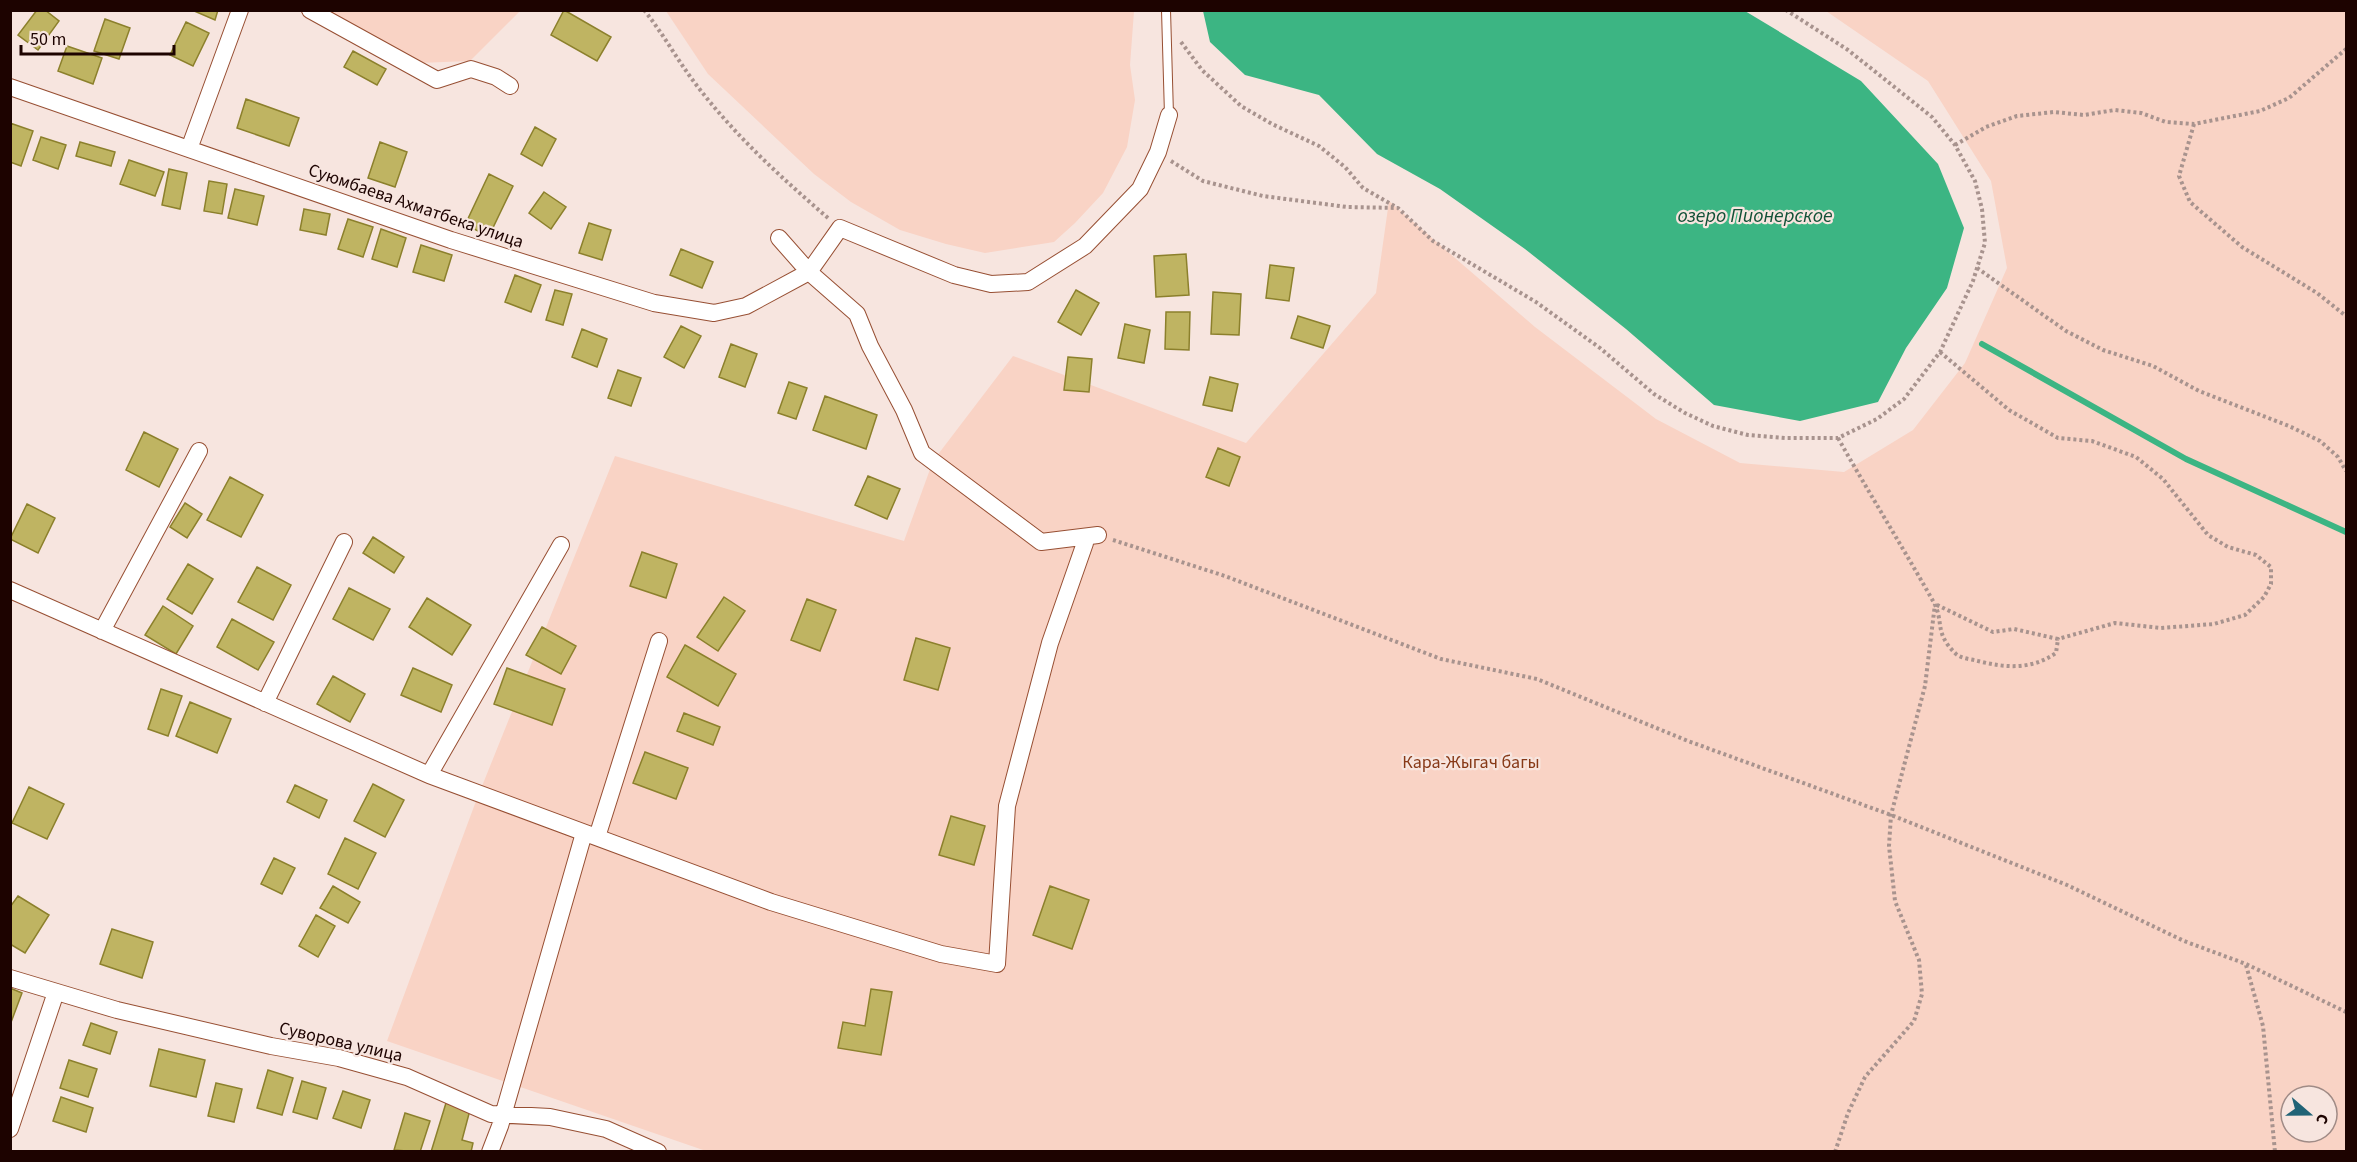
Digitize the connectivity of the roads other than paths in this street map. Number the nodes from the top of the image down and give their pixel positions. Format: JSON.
{"nodes":[{"id":1,"x":240,"y":10,"type":"edge"},
{"id":2,"x":310,"y":10,"type":"edge"},
{"id":3,"x":1166,"y":10,"type":"edge"},
{"id":4,"x":510,"y":86,"type":"dead end"},
{"id":5,"x":10,"y":87,"type":"edge"},
{"id":6,"x":1169,"y":115,"type":"joint"},
{"id":7,"x":189,"y":149,"type":"junction"},
{"id":8,"x":779,"y":238,"type":"dead end"},
{"id":9,"x":809,"y":272,"type":"junction"},
{"id":10,"x":199,"y":451,"type":"dead end"},
{"id":11,"x":344,"y":542,"type":"dead end"},
{"id":12,"x":561,"y":545,"type":"dead end"},
{"id":13,"x":10,"y":590,"type":"edge"},
{"id":14,"x":102,"y":631,"type":"junction"},
{"id":15,"x":659,"y":640,"type":"dead end"},
{"id":16,"x":265,"y":703,"type":"junction"},
{"id":17,"x":429,"y":776,"type":"junction"},
{"id":18,"x":591,"y":835,"type":"junction"},
{"id":19,"x":10,"y":978,"type":"edge"},
{"id":20,"x":56,"y":992,"type":"junction"},
{"id":21,"x":503,"y":1115,"type":"junction"},
{"id":22,"x":10,"y":1129,"type":"edge"},
{"id":23,"x":490,"y":1152,"type":"edge"},
{"id":24,"x":658,"y":1152,"type":"edge"}],
"edges":[{"from":1,"to":7,"type":"street"},
{"from":2,"to":4,"type":"street"},
{"from":3,"to":6,"type":"lane"},
{"from":5,"to":7,"type":"street","name":"Суюмбаева Ахматбека улица"},
{"from":6,"to":9,"type":"street","name":"Суюмбаева Ахматбека улица"},
{"from":7,"to":9,"type":"street","name":"Суюмбаева Ахматбека улица"},
{"from":8,"to":9,"type":"street"},
{"from":9,"to":18,"type":"street"},
{"from":10,"to":14,"type":"street"},
{"from":11,"to":16,"type":"street"},
{"from":12,"to":17,"type":"street"},
{"from":13,"to":14,"type":"street"},
{"from":14,"to":16,"type":"street"},
{"from":15,"to":18,"type":"street"},
{"from":16,"to":17,"type":"street"},
{"from":17,"to":18,"type":"street"},
{"from":18,"to":21,"type":"street"},
{"from":19,"to":20,"type":"street","name":"Суворова улица"},
{"from":20,"to":21,"type":"street","name":"Суворова улица"},
{"from":20,"to":22,"type":"street"},
{"from":21,"to":23,"type":"street"},
{"from":21,"to":24,"type":"street","name":"Суворова улица"}]}
